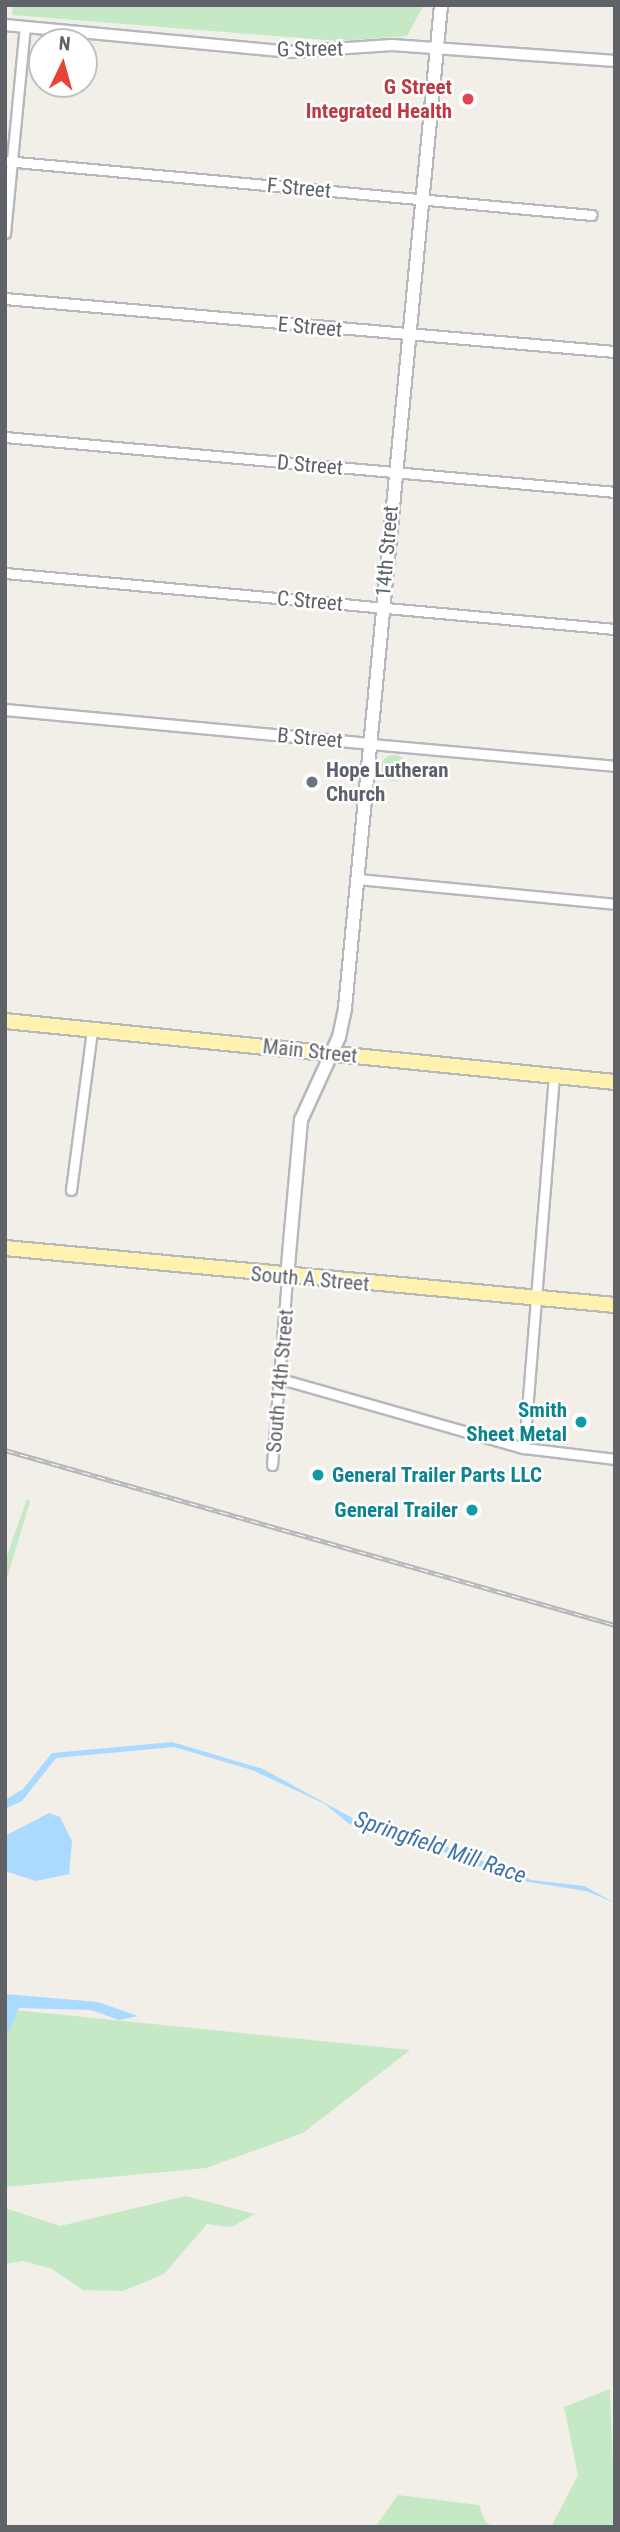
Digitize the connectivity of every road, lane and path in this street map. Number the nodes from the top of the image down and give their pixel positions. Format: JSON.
{"nodes":[{"id":1,"x":441,"y":5,"type":"edge"},
{"id":2,"x":5,"y":26,"type":"edge"},
{"id":3,"x":25,"y":27,"type":"junction"},
{"id":4,"x":432,"y":47,"type":"junction"},
{"id":5,"x":615,"y":61,"type":"edge"},
{"id":6,"x":9,"y":162,"type":"edge"},
{"id":7,"x":419,"y":199,"type":"junction"},
{"id":8,"x":592,"y":215,"type":"dead end"},
{"id":9,"x":5,"y":233,"type":"edge"},
{"id":10,"x":5,"y":299,"type":"edge"},
{"id":11,"x":407,"y":335,"type":"junction"},
{"id":12,"x":615,"y":352,"type":"edge"},
{"id":13,"x":5,"y":437,"type":"edge"},
{"id":14,"x":394,"y":472,"type":"junction"},
{"id":15,"x":615,"y":492,"type":"edge"},
{"id":16,"x":5,"y":573,"type":"edge"},
{"id":17,"x":382,"y":607,"type":"junction"},
{"id":18,"x":615,"y":629,"type":"edge"},
{"id":19,"x":5,"y":710,"type":"edge"},
{"id":20,"x":370,"y":744,"type":"junction"},
{"id":21,"x":615,"y":765,"type":"edge"},
{"id":22,"x":358,"y":879,"type":"junction"},
{"id":23,"x":615,"y":904,"type":"edge"},
{"id":24,"x":5,"y":1021,"type":"edge"},
{"id":25,"x":92,"y":1030,"type":"junction"},
{"id":26,"x":332,"y":1054,"type":"junction"},
{"id":27,"x":554,"y":1077,"type":"junction"},
{"id":28,"x":615,"y":1082,"type":"edge"},
{"id":29,"x":71,"y":1190,"type":"dead end"},
{"id":30,"x":5,"y":1248,"type":"edge"},
{"id":31,"x":287,"y":1277,"type":"junction"},
{"id":32,"x":532,"y":1298,"type":"junction"},
{"id":33,"x":615,"y":1305,"type":"edge"},
{"id":34,"x":281,"y":1379,"type":"junction"},
{"id":35,"x":524,"y":1448,"type":"junction"},
{"id":36,"x":615,"y":1458,"type":"edge"},
{"id":37,"x":272,"y":1465,"type":"dead end"}],
"edges":[{"from":1,"to":4,"type":"main road","name":"14th Street"},
{"from":2,"to":3,"type":"street","name":"G Street"},
{"from":3,"to":4,"type":"street","name":"G Street"},
{"from":3,"to":6,"type":"street"},
{"from":4,"to":5,"type":"street","name":"G Street"},
{"from":4,"to":7,"type":"main road","name":"14th Street"},
{"from":6,"to":7,"type":"street","name":"F Street"},
{"from":6,"to":9,"type":"street"},
{"from":7,"to":8,"type":"street","name":"F Street"},
{"from":7,"to":11,"type":"main road","name":"14th Street"},
{"from":10,"to":11,"type":"street","name":"E Street"},
{"from":11,"to":12,"type":"street","name":"E Street"},
{"from":11,"to":14,"type":"main road","name":"14th Street"},
{"from":13,"to":14,"type":"street","name":"D Street"},
{"from":14,"to":15,"type":"street","name":"D Street"},
{"from":14,"to":17,"type":"main road","name":"14th Street"},
{"from":16,"to":17,"type":"street","name":"C Street"},
{"from":17,"to":18,"type":"street","name":"C Street"},
{"from":17,"to":20,"type":"main road","name":"14th Street"},
{"from":19,"to":20,"type":"street","name":"B Street"},
{"from":20,"to":21,"type":"street","name":"B Street"},
{"from":20,"to":22,"type":"main road","name":"14th Street"},
{"from":22,"to":23,"type":"street"},
{"from":22,"to":26,"type":"main road","name":"14th Street"},
{"from":24,"to":25,"type":"main road","name":"Main Street"},
{"from":25,"to":26,"type":"main road","name":"Main Street"},
{"from":25,"to":29,"type":"street"},
{"from":26,"to":27,"type":"main road","name":"Main Street"},
{"from":26,"to":31,"type":"main road","name":"South 14th Street"},
{"from":27,"to":28,"type":"main road","name":"Main Street"},
{"from":27,"to":32,"type":"street"},
{"from":30,"to":31,"type":"main road","name":"South A Street"},
{"from":31,"to":32,"type":"main road","name":"South A Street"},
{"from":31,"to":34,"type":"street","name":"South 14th Street"},
{"from":32,"to":33,"type":"main road","name":"South A Street"},
{"from":32,"to":35,"type":"street"},
{"from":34,"to":35,"type":"street"},
{"from":34,"to":37,"type":"street","name":"South 14th Street"},
{"from":35,"to":36,"type":"street"}]}
